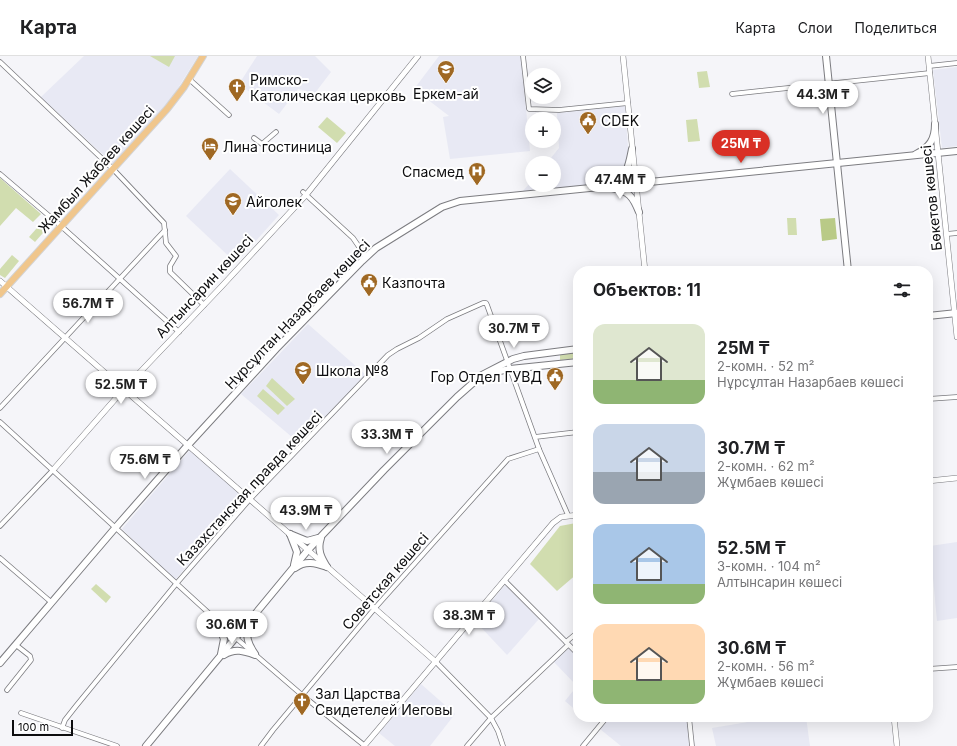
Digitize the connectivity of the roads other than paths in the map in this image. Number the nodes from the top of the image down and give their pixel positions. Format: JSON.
{"nodes":[{"id":1,"x":203,"y":56,"type":"edge"},
{"id":2,"x":418,"y":56,"type":"edge"},
{"id":3,"x":523,"y":56,"type":"edge"},
{"id":4,"x":623,"y":56,"type":"edge"},
{"id":5,"x":826,"y":56,"type":"edge"},
{"id":6,"x":928,"y":56,"type":"edge"},
{"id":7,"x":0,"y":62,"type":"edge"},
{"id":8,"x":957,"y":64,"type":"edge"},
{"id":9,"x":930,"y":66,"type":"junction"},
{"id":10,"x":930,"y":73,"type":"junction"},
{"id":11,"x":189,"y":79,"type":"junction"},
{"id":12,"x":829,"y":84,"type":"junction"},
{"id":13,"x":732,"y":94,"type":"dead end"},
{"id":14,"x":628,"y":103,"type":"junction"},
{"id":15,"x":229,"y":115,"type":"dead end"},
{"id":16,"x":935,"y":124,"type":"junction"},
{"id":17,"x":276,"y":132,"type":"dead end"},
{"id":18,"x":254,"y":138,"type":"dead end"},
{"id":19,"x":632,"y":149,"type":"junction"},
{"id":20,"x":957,"y":151,"type":"edge"},
{"id":21,"x":938,"y":153,"type":"junction"},
{"id":22,"x":914,"y":155,"type":"junction"},
{"id":23,"x":837,"y":163,"type":"junction"},
{"id":24,"x":113,"y":168,"type":"junction"},
{"id":25,"x":0,"y":174,"type":"edge"},
{"id":26,"x":636,"y":184,"type":"junction"},
{"id":27,"x":602,"y":187,"type":"junction"},
{"id":28,"x":305,"y":193,"type":"junction"},
{"id":29,"x":639,"y":212,"type":"junction"},
{"id":30,"x":61,"y":226,"type":"junction"},
{"id":31,"x":165,"y":230,"type":"junction"},
{"id":32,"x":957,"y":233,"type":"edge"},
{"id":33,"x":947,"y":234,"type":"junction"},
{"id":34,"x":366,"y":257,"type":"junction"},
{"id":35,"x":644,"y":266,"type":"edge"},
{"id":36,"x":847,"y":266,"type":"edge"},
{"id":37,"x":120,"y":278,"type":"junction"},
{"id":38,"x":0,"y":281,"type":"edge"},
{"id":39,"x":7,"y":287,"type":"junction"},
{"id":40,"x":0,"y":294,"type":"edge"},
{"id":41,"x":204,"y":306,"type":"junction"},
{"id":42,"x":956,"y":313,"type":"edge"},
{"id":43,"x":933,"y":315,"type":"edge"},
{"id":44,"x":179,"y":332,"type":"junction"},
{"id":45,"x":957,"y":337,"type":"edge"},
{"id":46,"x":65,"y":338,"type":"junction"},
{"id":47,"x":573,"y":350,"type":"edge"},
{"id":48,"x":508,"y":361,"type":"junction"},
{"id":49,"x":573,"y":363,"type":"edge"},
{"id":50,"x":510,"y":369,"type":"junction"},
{"id":51,"x":482,"y":376,"type":"junction"},
{"id":52,"x":124,"y":389,"type":"junction"},
{"id":53,"x":957,"y":397,"type":"edge"},
{"id":54,"x":933,"y":399,"type":"edge"},
{"id":55,"x":0,"y":408,"type":"edge"},
{"id":56,"x":0,"y":422,"type":"edge"},
{"id":57,"x":573,"y":433,"type":"edge"},
{"id":58,"x":535,"y":437,"type":"junction"},
{"id":59,"x":188,"y":445,"type":"junction"},
{"id":60,"x":539,"y":449,"type":"junction"},
{"id":61,"x":53,"y":470,"type":"junction"},
{"id":62,"x":957,"y":478,"type":"edge"},
{"id":63,"x":933,"y":480,"type":"edge"},
{"id":64,"x":250,"y":499,"type":"junction"},
{"id":65,"x":573,"y":515,"type":"edge"},
{"id":66,"x":568,"y":516,"type":"junction"},
{"id":67,"x":0,"y":526,"type":"edge"},
{"id":68,"x":116,"y":527,"type":"junction"},
{"id":69,"x":290,"y":534,"type":"junction"},
{"id":70,"x":323,"y":535,"type":"junction"},
{"id":71,"x":308,"y":550,"type":"junction"},
{"id":72,"x":0,"y":558,"type":"edge"},
{"id":73,"x":327,"y":567,"type":"junction"},
{"id":74,"x":292,"y":570,"type":"junction"},
{"id":75,"x":505,"y":581,"type":"junction"},
{"id":76,"x":176,"y":584,"type":"junction"},
{"id":77,"x":52,"y":602,"type":"junction"},
{"id":78,"x":375,"y":608,"type":"junction"},
{"id":79,"x":250,"y":621,"type":"junction"},
{"id":80,"x":218,"y":622,"type":"junction"},
{"id":81,"x":573,"y":637,"type":"edge"},
{"id":82,"x":236,"y":638,"type":"junction"},
{"id":83,"x":567,"y":644,"type":"junction"},
{"id":84,"x":16,"y":645,"type":"junction"},
{"id":85,"x":573,"y":649,"type":"edge"},
{"id":86,"x":255,"y":655,"type":"junction"},
{"id":87,"x":220,"y":658,"type":"junction"},
{"id":88,"x":436,"y":662,"type":"junction"},
{"id":89,"x":0,"y":663,"type":"edge"},
{"id":90,"x":957,"y":667,"type":"edge"},
{"id":91,"x":933,"y":669,"type":"edge"},
{"id":92,"x":7,"y":690,"type":"dead end"},
{"id":93,"x":302,"y":695,"type":"junction"},
{"id":94,"x":21,"y":713,"type":"dead end"},
{"id":95,"x":491,"y":718,"type":"junction"},
{"id":96,"x":603,"y":722,"type":"edge"},
{"id":97,"x":690,"y":722,"type":"edge"},
{"id":98,"x":895,"y":722,"type":"edge"},
{"id":99,"x":62,"y":728,"type":"junction"},
{"id":100,"x":117,"y":746,"type":"edge"},
{"id":101,"x":146,"y":746,"type":"edge"},
{"id":102,"x":261,"y":746,"type":"edge"},
{"id":103,"x":364,"y":746,"type":"edge"},
{"id":104,"x":467,"y":746,"type":"edge"},
{"id":105,"x":503,"y":746,"type":"edge"},
{"id":106,"x":583,"y":746,"type":"edge"},
{"id":107,"x":692,"y":746,"type":"edge"},
{"id":108,"x":897,"y":746,"type":"edge"}],
"edges":[{"from":1,"to":11,"type":"main road","name":"Жамбыл Жабаев көшесі"},
{"from":2,"to":28,"type":"street","name":"Алтынсарин көшесі"},
{"from":3,"to":14,"type":"street"},
{"from":4,"to":14,"type":"street"},
{"from":5,"to":12,"type":"main road"},
{"from":6,"to":9,"type":"street","name":"Бөкетов көшесі"},
{"from":7,"to":24,"type":"street"},
{"from":8,"to":9,"type":"street"},
{"from":9,"to":10,"type":"street","name":"Бөкетов көшесі"},
{"from":10,"to":12,"type":"street"},
{"from":10,"to":16,"type":"street","name":"Бөкетов көшесі"},
{"from":11,"to":15,"type":"street"},
{"from":11,"to":24,"type":"main road","name":"Жамбыл Жабаев көшесі"},
{"from":12,"to":13,"type":"street"},
{"from":12,"to":23,"type":"main road"},
{"from":14,"to":19,"type":"street"},
{"from":16,"to":21,"type":"street","name":"Бөкетов көшесі"},
{"from":16,"to":22,"type":"main road"},
{"from":17,"to":18,"type":"street"},
{"from":19,"to":26,"type":"street"},
{"from":19,"to":27,"type":"main road"},
{"from":20,"to":21,"type":"main road","name":"Нұрсұлтан Назарбаев көшесі"},
{"from":21,"to":22,"type":"main road","name":"Нұрсұлтан Назарбаев көшесі"},
{"from":21,"to":33,"type":"street","name":"Бөкетов көшесі"},
{"from":22,"to":23,"type":"main road","name":"Нұрсұлтан Назарбаев көшесі"},
{"from":23,"to":26,"type":"main road","name":"Нұрсұлтан Назарбаев көшесі"},
{"from":23,"to":36,"type":"main road"},
{"from":24,"to":30,"type":"main road","name":"Жамбыл Жабаев көшесі"},
{"from":24,"to":31,"type":"street"},
{"from":25,"to":30,"type":"street"},
{"from":26,"to":27,"type":"main road","name":"Нұрсұлтан Назарбаев көшесі"},
{"from":26,"to":29,"type":"street"},
{"from":27,"to":29,"type":"main road"},
{"from":27,"to":34,"type":"main road","name":"Нұрсұлтан Назарбаев көшесі"},
{"from":28,"to":34,"type":"street"},
{"from":28,"to":41,"type":"street","name":"Алтынсарин көшесі"},
{"from":29,"to":35,"type":"street"},
{"from":30,"to":37,"type":"street"},
{"from":30,"to":39,"type":"main road","name":"Жамбыл Жабаев көшесі"},
{"from":31,"to":37,"type":"street"},
{"from":31,"to":41,"type":"street"},
{"from":32,"to":33,"type":"street"},
{"from":33,"to":42,"type":"street","name":"Бөкетов көшесі"},
{"from":34,"to":59,"type":"main road","name":"Нұрсұлтан Назарбаев көшесі"},
{"from":37,"to":44,"type":"street"},
{"from":37,"to":46,"type":"street"},
{"from":38,"to":39,"type":"street"},
{"from":39,"to":40,"type":"main road","name":"Жамбыл Жабаев көшесі"},
{"from":39,"to":46,"type":"street"},
{"from":41,"to":44,"type":"street","name":"Алтынсарин көшесі"},
{"from":42,"to":43,"type":"main road"},
{"from":42,"to":45,"type":"street","name":"Бөкетов көшесі"},
{"from":44,"to":52,"type":"street","name":"Алтынсарин көшесі"},
{"from":46,"to":52,"type":"street"},
{"from":46,"to":55,"type":"street"},
{"from":47,"to":48,"type":"main road"},
{"from":48,"to":50,"type":"street"},
{"from":48,"to":51,"type":"main road"},
{"from":48,"to":64,"type":"street","name":"Казахстанская правда көшесі"},
{"from":49,"to":50,"type":"main road"},
{"from":50,"to":51,"type":"main road"},
{"from":50,"to":58,"type":"street"},
{"from":51,"to":70,"type":"main road"},
{"from":52,"to":59,"type":"street"},
{"from":52,"to":61,"type":"street","name":"Алтынсарин көшесі"},
{"from":53,"to":54,"type":"street"},
{"from":56,"to":61,"type":"street"},
{"from":57,"to":58,"type":"street"},
{"from":58,"to":60,"type":"street"},
{"from":59,"to":64,"type":"street"},
{"from":59,"to":68,"type":"main road","name":"Нұрсұлтан Назарбаев көшесі"},
{"from":60,"to":66,"type":"street"},
{"from":60,"to":78,"type":"street","name":"Советская көшесі"},
{"from":61,"to":67,"type":"street","name":"Алтынсарин көшесі"},
{"from":61,"to":68,"type":"street"},
{"from":62,"to":63,"type":"street"},
{"from":64,"to":69,"type":"street"},
{"from":64,"to":76,"type":"street","name":"Казахстанская правда көшесі"},
{"from":65,"to":66,"type":"street"},
{"from":66,"to":75,"type":"street"},
{"from":68,"to":76,"type":"street"},
{"from":68,"to":77,"type":"main road","name":"Нұрсұлтан Назарбаев көшесі"},
{"from":69,"to":70,"type":"main road"},
{"from":69,"to":71,"type":"street"},
{"from":69,"to":74,"type":"main road"},
{"from":70,"to":71,"type":"main road"},
{"from":70,"to":73,"type":"main road"},
{"from":71,"to":73,"type":"street"},
{"from":71,"to":74,"type":"main road"},
{"from":72,"to":77,"type":"street"},
{"from":73,"to":74,"type":"main road"},
{"from":73,"to":78,"type":"street"},
{"from":74,"to":79,"type":"main road"},
{"from":75,"to":83,"type":"street"},
{"from":75,"to":88,"type":"street"},
{"from":76,"to":80,"type":"street"},
{"from":76,"to":99,"type":"street","name":"Казахстанская правда көшесі"},
{"from":77,"to":84,"type":"main road","name":"Нұрсұлтан Назарбаев көшесі"},
{"from":78,"to":88,"type":"street"},
{"from":78,"to":93,"type":"street","name":"Советская көшесі"},
{"from":79,"to":80,"type":"main road"},
{"from":79,"to":82,"type":"main road"},
{"from":79,"to":86,"type":"main road"},
{"from":80,"to":82,"type":"street"},
{"from":80,"to":87,"type":"main road"},
{"from":81,"to":83,"type":"street"},
{"from":82,"to":86,"type":"street"},
{"from":82,"to":87,"type":"main road"},
{"from":83,"to":85,"type":"street"},
{"from":83,"to":95,"type":"street"},
{"from":84,"to":89,"type":"main road","name":"Нұрсұлтан Назарбаев көшесі"},
{"from":84,"to":92,"type":"street"},
{"from":86,"to":87,"type":"main road"},
{"from":86,"to":93,"type":"street"},
{"from":87,"to":101,"type":"main road"},
{"from":88,"to":95,"type":"street"},
{"from":88,"to":103,"type":"street"},
{"from":90,"to":91,"type":"street"},
{"from":93,"to":102,"type":"street","name":"Советская көшесі"},
{"from":93,"to":103,"type":"street"},
{"from":94,"to":99,"type":"street"},
{"from":95,"to":104,"type":"street"},
{"from":95,"to":105,"type":"street"},
{"from":96,"to":106,"type":"street"},
{"from":97,"to":107,"type":"street"},
{"from":98,"to":108,"type":"street"},
{"from":99,"to":100,"type":"street"}]}
